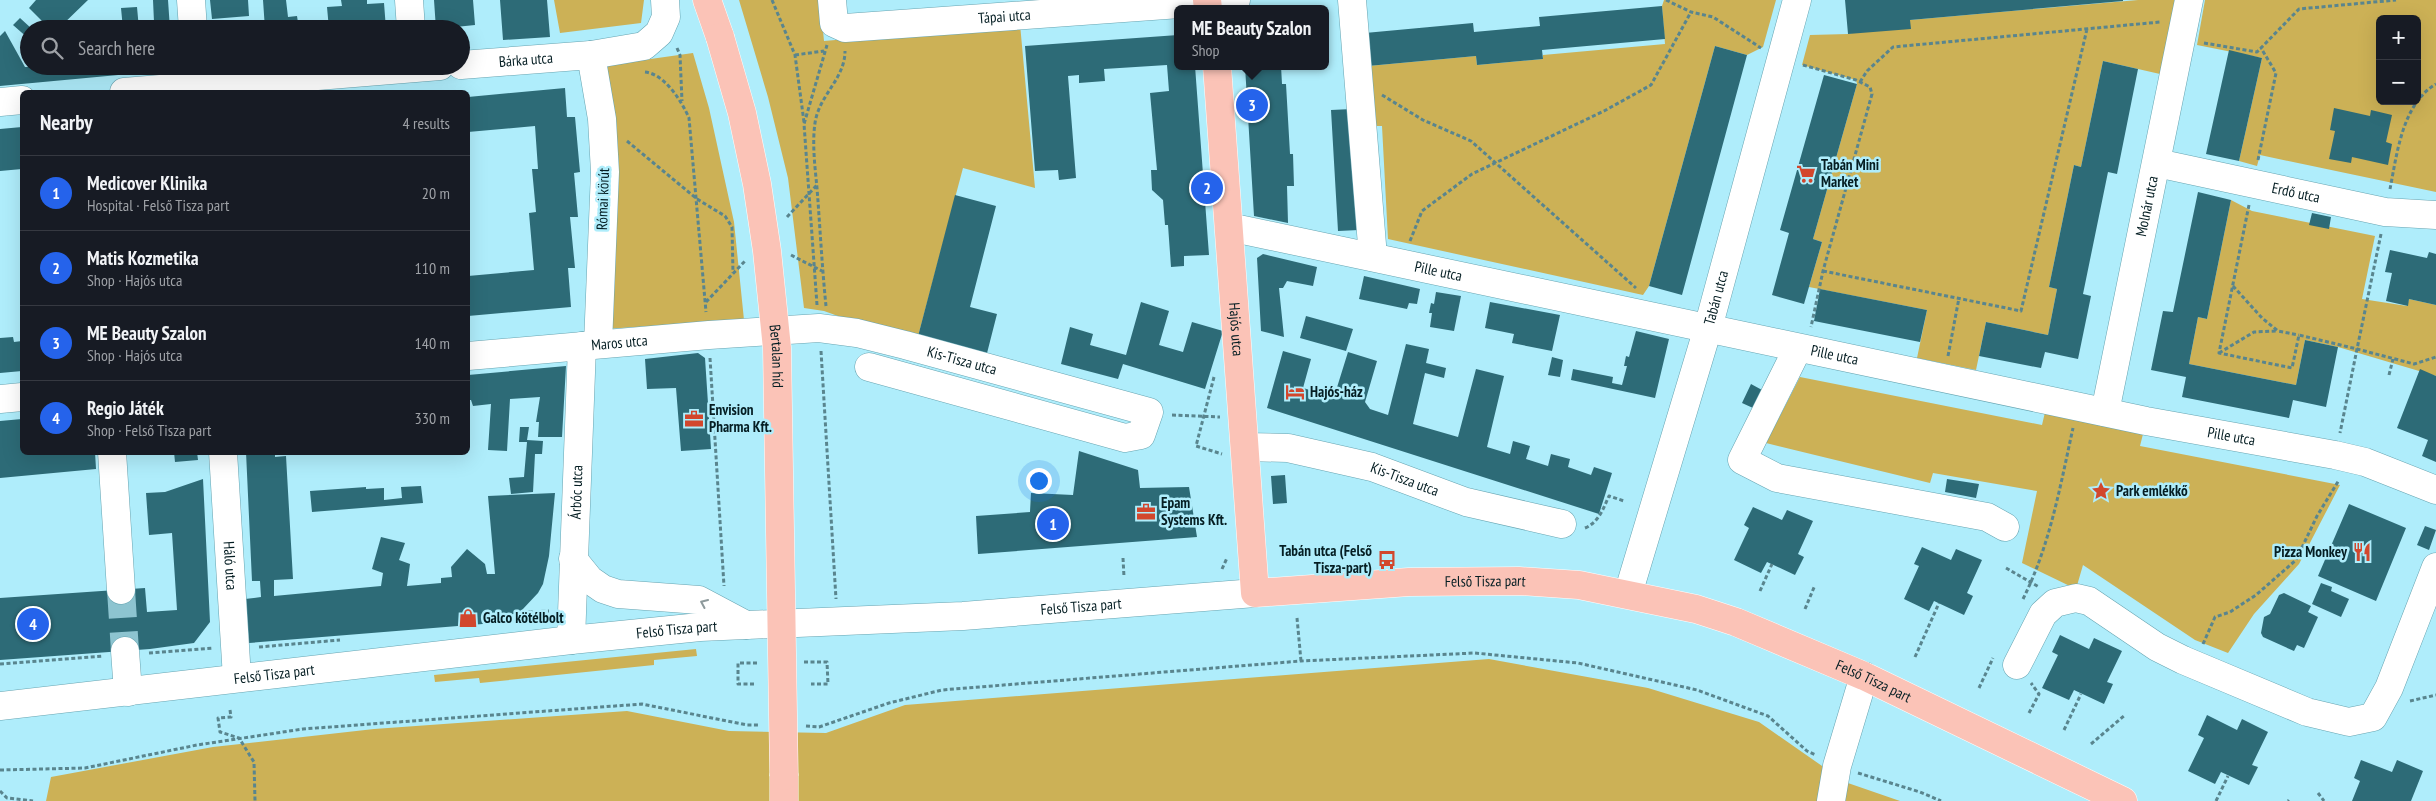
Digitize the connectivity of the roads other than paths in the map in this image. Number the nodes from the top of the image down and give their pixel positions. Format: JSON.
{"nodes":[{"id":1,"x":191,"y":0,"type":"edge"},
{"id":2,"x":409,"y":0,"type":"edge"},
{"id":3,"x":706,"y":0,"type":"edge"},
{"id":4,"x":1236,"y":0,"type":"edge"},
{"id":5,"x":1352,"y":0,"type":"edge"},
{"id":6,"x":1797,"y":0,"type":"edge"},
{"id":7,"x":1207,"y":4,"type":"edge"},
{"id":8,"x":1073,"y":5,"type":"edge"},
{"id":9,"x":666,"y":8,"type":"edge"},
{"id":10,"x":837,"y":17,"type":"edge"},
{"id":11,"x":192,"y":20,"type":"edge"},
{"id":12,"x":410,"y":20,"type":"edge"},
{"id":13,"x":2185,"y":20,"type":"edge"},
{"id":14,"x":591,"y":55,"type":"junction"},
{"id":15,"x":470,"y":64,"type":"edge"},
{"id":16,"x":1217,"y":70,"type":"edge"},
{"id":17,"x":302,"y":75,"type":"edge"},
{"id":18,"x":197,"y":82,"type":"edge"},
{"id":19,"x":139,"y":90,"type":"edge"},
{"id":20,"x":20,"y":100,"type":"edge"},
{"id":21,"x":0,"y":102,"type":"edge"},
{"id":22,"x":2157,"y":163,"type":"junction"},
{"id":23,"x":2436,"y":215,"type":"edge"},
{"id":24,"x":1229,"y":226,"type":"junction"},
{"id":25,"x":1373,"y":257,"type":"junction"},
{"id":26,"x":1708,"y":328,"type":"junction"},
{"id":27,"x":772,"y":330,"type":"joint"},
{"id":28,"x":590,"y":345,"type":"junction"},
{"id":29,"x":1802,"y":348,"type":"junction"},
{"id":30,"x":470,"y":356,"type":"edge"},
{"id":31,"x":869,"y":367,"type":"dead end"},
{"id":32,"x":20,"y":397,"type":"edge"},
{"id":33,"x":0,"y":399,"type":"edge"},
{"id":34,"x":2105,"y":412,"type":"junction"},
{"id":35,"x":1237,"y":451,"type":"junction"},
{"id":36,"x":112,"y":455,"type":"edge"},
{"id":37,"x":223,"y":455,"type":"edge"},
{"id":38,"x":2436,"y":490,"type":"edge"},
{"id":39,"x":1562,"y":524,"type":"road end"},
{"id":40,"x":2005,"y":527,"type":"dead end"},
{"id":41,"x":573,"y":560,"type":"junction"},
{"id":42,"x":2436,"y":567,"type":"edge"},
{"id":43,"x":121,"y":590,"type":"tunnel mouth"},
{"id":44,"x":1255,"y":593,"type":"junction"},
{"id":45,"x":1628,"y":594,"type":"junction"},
{"id":46,"x":747,"y":626,"type":"junction"},
{"id":47,"x":571,"y":640,"type":"junction"},
{"id":48,"x":126,"y":653,"type":"tunnel mouth"},
{"id":49,"x":2014,"y":666,"type":"road end"},
{"id":50,"x":1864,"y":676,"type":"junction"},
{"id":51,"x":237,"y":678,"type":"junction"},
{"id":52,"x":128,"y":692,"type":"junction"},
{"id":53,"x":0,"y":706,"type":"edge"},
{"id":54,"x":784,"y":801,"type":"edge"},
{"id":55,"x":1831,"y":801,"type":"edge"},
{"id":56,"x":2122,"y":801,"type":"edge"}],
"edges":[{"from":1,"to":11,"type":"street"},
{"from":2,"to":12,"type":"street"},
{"from":3,"to":54,"type":"main road","name":"Bertalan híd","bridge":true},
{"from":4,"to":7,"type":"street","name":"Tápai utca"},
{"from":5,"to":25,"type":"street"},
{"from":6,"to":26,"type":"street","name":"Tabán utca"},
{"from":7,"to":8,"type":"street","name":"Tápai utca"},
{"from":8,"to":10,"type":"street","name":"Tápai utca"},
{"from":9,"to":14,"type":"street","name":"Bárka utca"},
{"from":13,"to":22,"type":"street","name":"Molnár utca"},
{"from":14,"to":15,"type":"street","name":"Bárka utca"},
{"from":14,"to":28,"type":"street","name":"Római körút"},
{"from":16,"to":24,"type":"main road","name":"Hajós utca"},
{"from":17,"to":18,"type":"street"},
{"from":18,"to":19,"type":"street"},
{"from":20,"to":21,"type":"street"},
{"from":22,"to":23,"type":"street","name":"Erdő utca"},
{"from":22,"to":34,"type":"street","name":"Molnár utca"},
{"from":24,"to":25,"type":"street","name":"Pille utca"},
{"from":24,"to":35,"type":"main road","name":"Hajós utca"},
{"from":25,"to":26,"type":"street","name":"Pille utca"},
{"from":26,"to":29,"type":"street","name":"Pille utca"},
{"from":26,"to":45,"type":"street","name":"Tabán utca"},
{"from":27,"to":28,"type":"street","name":"Maros utca"},
{"from":27,"to":31,"type":"street","name":"Kis-Tisza utca"},
{"from":28,"to":30,"type":"street","name":"Maros utca"},
{"from":28,"to":41,"type":"street","name":"Árbóc utca"},
{"from":29,"to":34,"type":"street","name":"Pille utca"},
{"from":29,"to":40,"type":"street"},
{"from":32,"to":33,"type":"street"},
{"from":34,"to":38,"type":"street","name":"Pille utca"},
{"from":35,"to":39,"type":"street","name":"Kis-Tisza utca"},
{"from":35,"to":44,"type":"main road","name":"Hajós utca"},
{"from":36,"to":43,"type":"street"},
{"from":37,"to":51,"type":"street","name":"Háló utca"},
{"from":46,"to":41,"type":"street","one_way":true},
{"from":41,"to":47,"type":"street","name":"Árbóc utca"},
{"from":42,"to":49,"type":"street"},
{"from":44,"to":45,"type":"main road","name":"Felső Tisza part"},
{"from":44,"to":46,"type":"street","name":"Felső Tisza part"},
{"from":45,"to":50,"type":"main road","name":"Felső Tisza part"},
{"from":46,"to":47,"type":"street","name":"Felső Tisza part"},
{"from":47,"to":51,"type":"street","name":"Felső Tisza part"},
{"from":48,"to":52,"type":"street"},
{"from":50,"to":55,"type":"street"},
{"from":50,"to":56,"type":"main road","name":"Felső Tisza part"},
{"from":51,"to":52,"type":"street","name":"Felső Tisza part"},
{"from":52,"to":53,"type":"street","name":"Felső Tisza part"}]}
